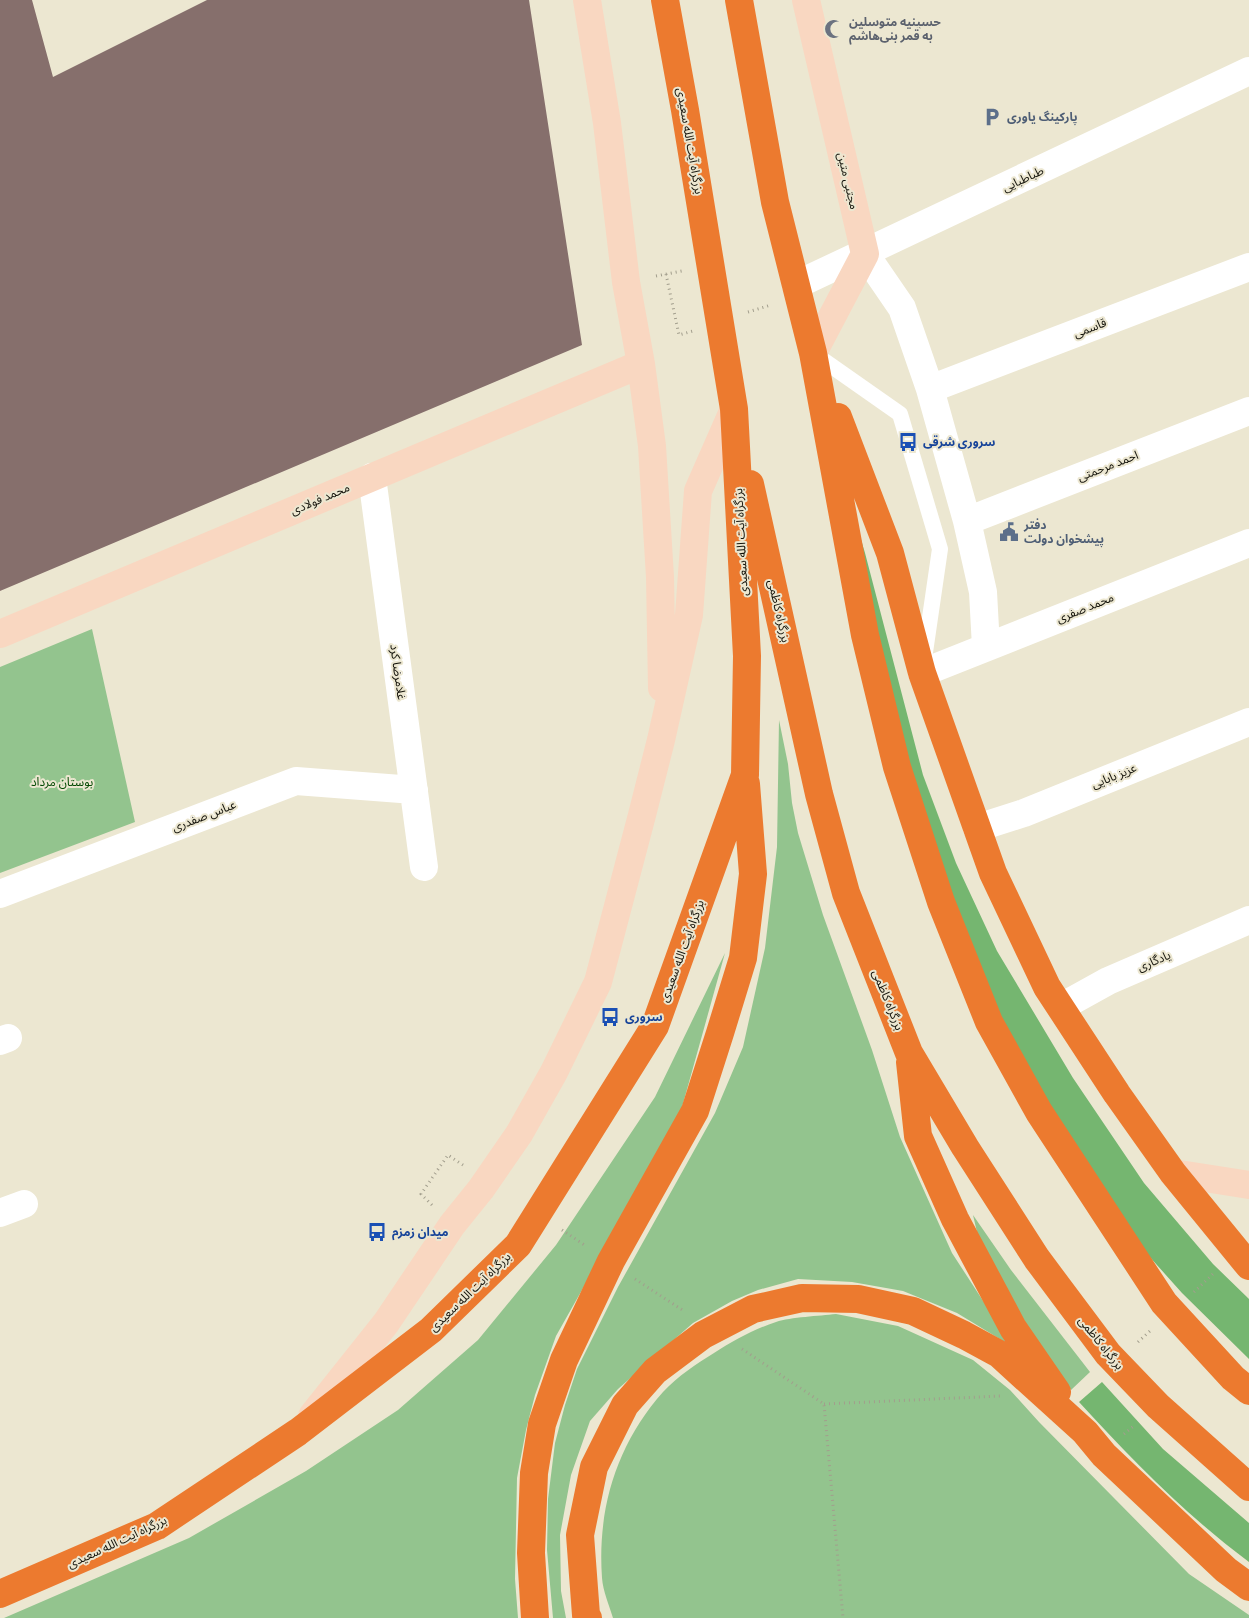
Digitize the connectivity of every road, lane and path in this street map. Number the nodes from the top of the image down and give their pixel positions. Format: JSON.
{"nodes":[{"id":1,"x":587,"y":0,"type":"edge"},
{"id":2,"x":665,"y":0,"type":"edge"},
{"id":3,"x":739,"y":0,"type":"edge"},
{"id":4,"x":806,"y":0,"type":"edge"},
{"id":5,"x":1249,"y":71,"type":"edge"},
{"id":6,"x":865,"y":254,"type":"junction"},
{"id":7,"x":710,"y":266,"type":"junction"},
{"id":8,"x":1249,"y":267,"type":"edge"},
{"id":9,"x":666,"y":274,"type":"junction"},
{"id":10,"x":626,"y":282,"type":"junction"},
{"id":11,"x":796,"y":285,"type":"junction"},
{"id":12,"x":679,"y":335,"type":"dead end"},
{"id":13,"x":814,"y":354,"type":"junction"},
{"id":14,"x":641,"y":364,"type":"junction"},
{"id":15,"x":930,"y":389,"type":"junction"},
{"id":16,"x":734,"y":409,"type":"junction"},
{"id":17,"x":1249,"y":411,"type":"edge"},
{"id":18,"x":372,"y":478,"type":"junction"},
{"id":19,"x":967,"y":521,"type":"junction"},
{"id":20,"x":1249,"y":543,"type":"edge"},
{"id":21,"x":0,"y":634,"type":"edge"},
{"id":22,"x":986,"y":647,"type":"junction"},
{"id":23,"x":922,"y":673,"type":"junction"},
{"id":24,"x":1249,"y":722,"type":"edge"},
{"id":25,"x":661,"y":740,"type":"junction"},
{"id":26,"x":745,"y":775,"type":"junction"},
{"id":27,"x":414,"y":790,"type":"junction"},
{"id":28,"x":977,"y":828,"type":"junction"},
{"id":29,"x":424,"y":867,"type":"dead end"},
{"id":30,"x":0,"y":894,"type":"edge"},
{"id":31,"x":1249,"y":920,"type":"edge"},
{"id":32,"x":1061,"y":1007,"type":"junction"},
{"id":33,"x":909,"y":1053,"type":"junction"},
{"id":34,"x":448,"y":1155,"type":"dead end"},
{"id":35,"x":1173,"y":1172,"type":"junction"},
{"id":36,"x":1249,"y":1185,"type":"edge"},
{"id":37,"x":421,"y":1194,"type":"dead end"},
{"id":38,"x":1249,"y":1266,"type":"edge"},
{"id":39,"x":1249,"y":1391,"type":"edge"},
{"id":40,"x":1003,"y":1396,"type":"dead end"},
{"id":41,"x":824,"y":1404,"type":"dead end"},
{"id":42,"x":298,"y":1432,"type":"junction"},
{"id":43,"x":1085,"y":1432,"type":"junction"},
{"id":44,"x":1249,"y":1487,"type":"edge"},
{"id":45,"x":1249,"y":1587,"type":"edge"},
{"id":46,"x":0,"y":1594,"type":"edge"},
{"id":47,"x":535,"y":1618,"type":"edge"},
{"id":48,"x":588,"y":1618,"type":"edge"}],
"edges":[{"from":1,"to":10,"type":"street"},
{"from":2,"to":7,"type":"highway","name":"بزرگراه آیت الله سعیدی"},
{"from":3,"to":11,"type":"highway"},
{"from":4,"to":6,"type":"street","name":"مجتبی متین"},
{"from":5,"to":6,"type":"street","name":"طباطبایی"},
{"from":6,"to":11,"type":"street","name":"طباطبایی"},
{"from":6,"to":13,"type":"street"},
{"from":6,"to":15,"type":"street"},
{"from":7,"to":9,"type":"path"},
{"from":7,"to":16,"type":"highway","name":"بزرگراه آیت الله سعیدی"},
{"from":8,"to":15,"type":"street","name":"قاسمی"},
{"from":9,"to":10,"type":"path"},
{"from":9,"to":12,"type":"path"},
{"from":10,"to":14,"type":"street"},
{"from":11,"to":13,"type":"highway"},
{"from":13,"to":23,"type":"highway"},
{"from":13,"to":23,"type":"lane"},
{"from":13,"to":39,"type":"highway"},
{"from":14,"to":18,"type":"street","name":"محمد فولادی"},
{"from":14,"to":25,"type":"street"},
{"from":15,"to":19,"type":"street"},
{"from":16,"to":25,"type":"street"},
{"from":16,"to":26,"type":"highway","name":"بزرگراه آیت الله سعیدی"},
{"from":16,"to":33,"type":"highway","name":"بزرگراه کاظمی"},
{"from":17,"to":19,"type":"street","name":"احمد مرحمتی"},
{"from":18,"to":21,"type":"street","name":"محمد فولادی"},
{"from":18,"to":27,"type":"street","name":"غلامرضا کرد"},
{"from":19,"to":22,"type":"street"},
{"from":20,"to":22,"type":"street","name":"محمد صفری"},
{"from":22,"to":23,"type":"street","name":"محمد صفری"},
{"from":23,"to":28,"type":"highway"},
{"from":24,"to":28,"type":"street","name":"عزیز بابایی"},
{"from":25,"to":42,"type":"street"},
{"from":26,"to":42,"type":"highway","name":"بزرگراه آیت الله سعیدی"},
{"from":26,"to":47,"type":"highway"},
{"from":27,"to":29,"type":"street","name":"غلامرضا کرد"},
{"from":27,"to":30,"type":"street","name":"عباس صفدری"},
{"from":28,"to":32,"type":"highway"},
{"from":31,"to":32,"type":"street","name":"یادگاری"},
{"from":32,"to":35,"type":"highway"},
{"from":33,"to":43,"type":"highway"},
{"from":33,"to":44,"type":"highway","name":"بزرگراه کاظمی"},
{"from":34,"to":37,"type":"path"},
{"from":35,"to":36,"type":"street"},
{"from":35,"to":38,"type":"highway"},
{"from":40,"to":41,"type":"path"},
{"from":42,"to":46,"type":"highway","name":"بزرگراه آیت الله سعیدی"},
{"from":43,"to":45,"type":"highway"},
{"from":43,"to":48,"type":"highway"}]}
